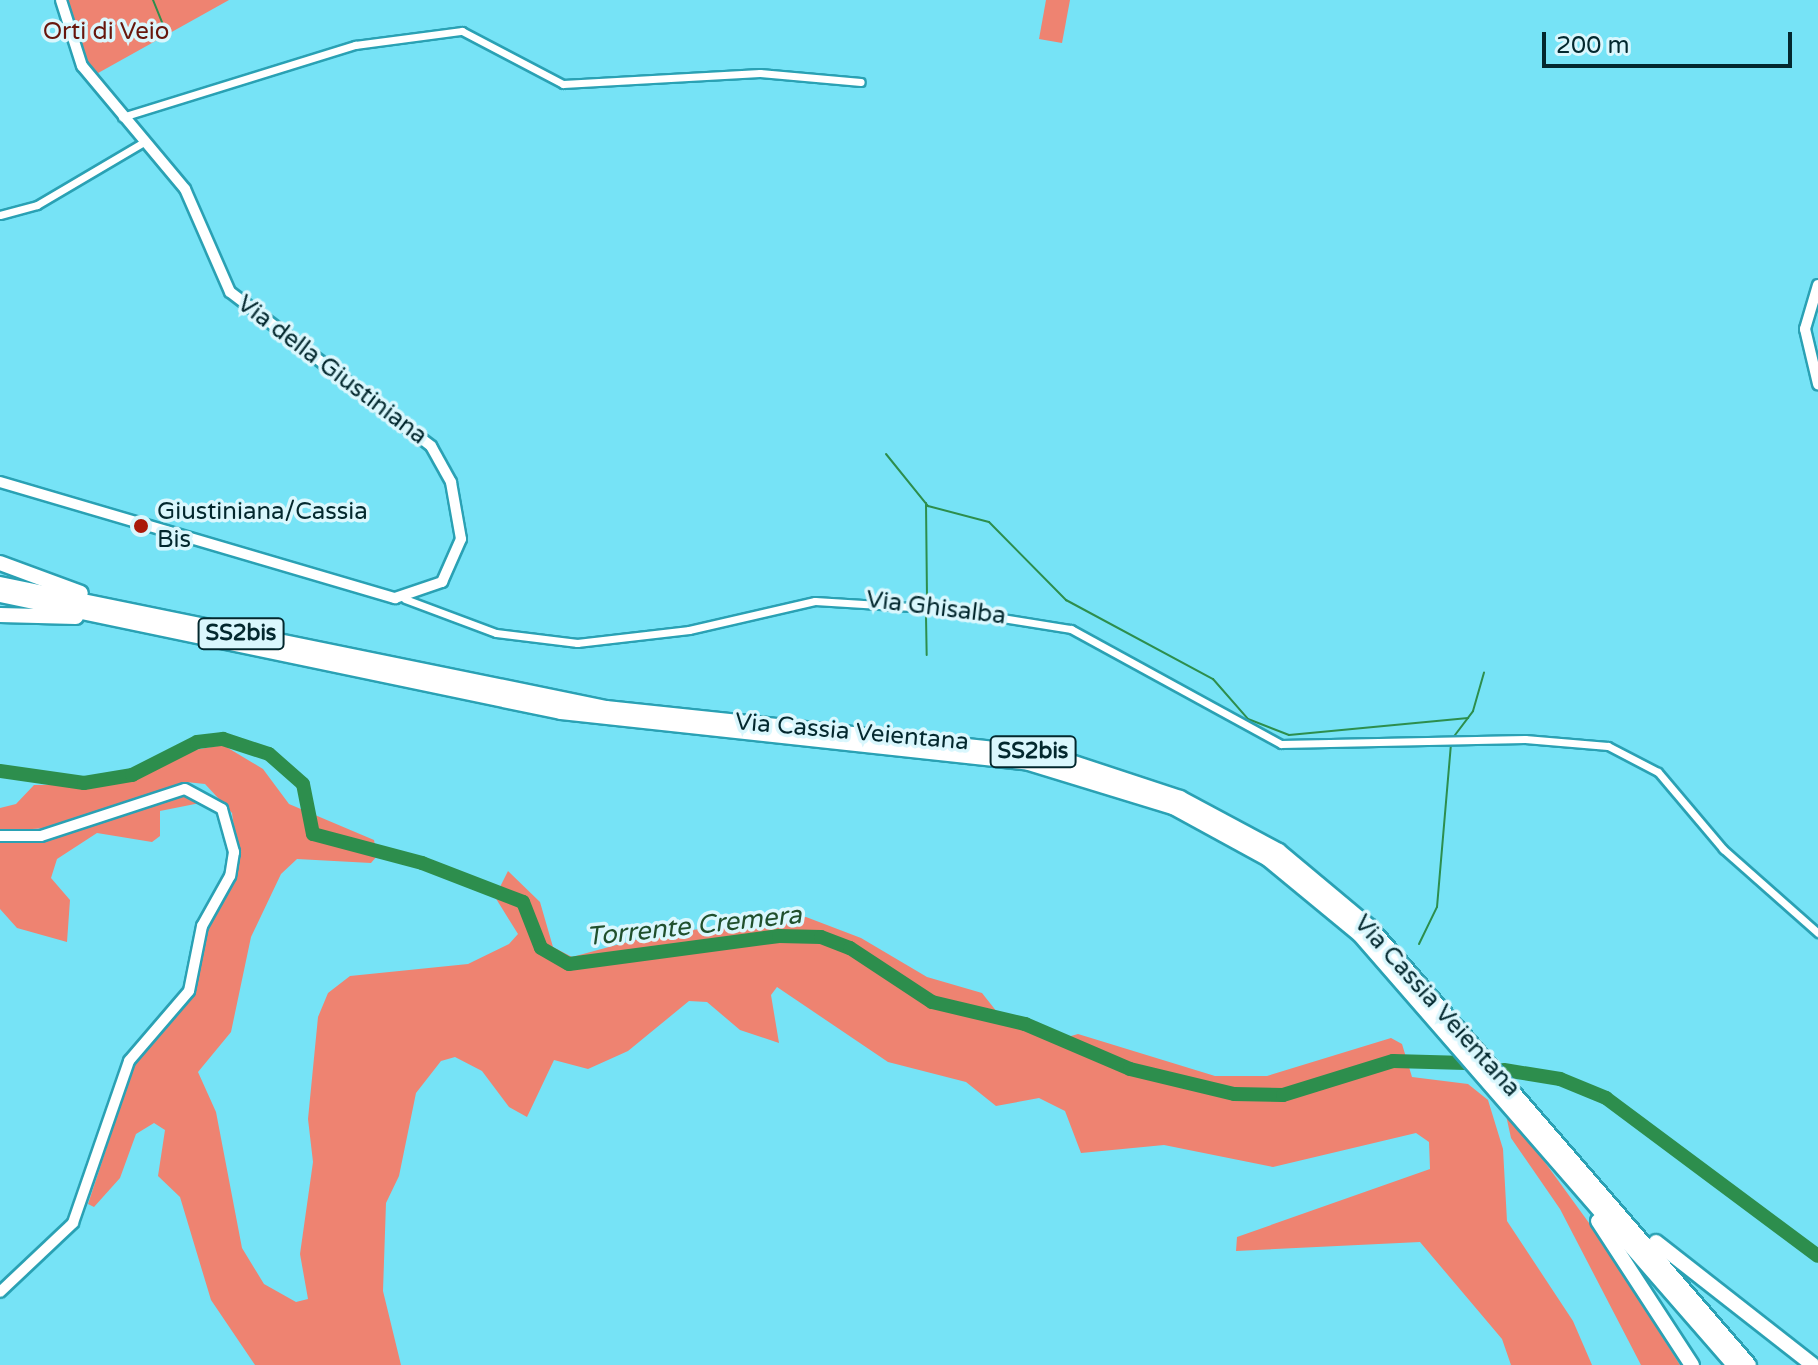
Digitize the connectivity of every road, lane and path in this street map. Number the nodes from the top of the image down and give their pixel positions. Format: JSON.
{"nodes":[{"id":1,"x":61,"y":0,"type":"edge"},
{"id":2,"x":861,"y":82,"type":"dead end"},
{"id":3,"x":122,"y":117,"type":"junction"},
{"id":4,"x":144,"y":142,"type":"junction"},
{"id":5,"x":0,"y":215,"type":"edge"},
{"id":6,"x":1818,"y":285,"type":"edge"},
{"id":7,"x":1818,"y":384,"type":"edge"},
{"id":8,"x":0,"y":482,"type":"edge"},
{"id":9,"x":0,"y":563,"type":"edge"},
{"id":10,"x":0,"y":584,"type":"edge"},
{"id":11,"x":0,"y":595,"type":"edge"},
{"id":12,"x":405,"y":599,"type":"junction"},
{"id":13,"x":0,"y":615,"type":"edge"},
{"id":14,"x":120,"y":615,"type":"junction"},
{"id":15,"x":0,"y":836,"type":"edge"},
{"id":16,"x":1818,"y":933,"type":"edge"},
{"id":17,"x":1519,"y":1106,"type":"junction"},
{"id":18,"x":1566,"y":1150,"type":"junction"},
{"id":19,"x":1559,"y":1164,"type":"junction"},
{"id":20,"x":0,"y":1292,"type":"edge"},
{"id":21,"x":1692,"y":1365,"type":"edge"},
{"id":22,"x":1734,"y":1365,"type":"edge"},
{"id":23,"x":1749,"y":1365,"type":"edge"},
{"id":24,"x":1813,"y":1365,"type":"edge"}],
"edges":[{"from":1,"to":3,"type":"street","name":"Via della Giustiniana"},
{"from":2,"to":3,"type":"street"},
{"from":3,"to":4,"type":"street","name":"Via della Giustiniana"},
{"from":4,"to":5,"type":"street"},
{"from":4,"to":12,"type":"street","name":"Via della Giustiniana"},
{"from":6,"to":7,"type":"street"},
{"from":8,"to":12,"type":"street"},
{"from":9,"to":14,"type":"highway"},
{"from":10,"to":14,"type":"highway","name":"Via Cassia Veientana","number":"SS2bis"},
{"from":11,"to":14,"type":"highway","name":"Via Cassia Veientana","number":"SS2bis"},
{"from":12,"to":16,"type":"street","name":"Via Ghisalba"},
{"from":13,"to":14,"type":"highway"},
{"from":14,"to":17,"type":"highway","name":"Via Cassia Veientana","number":"SS2bis"},
{"from":15,"to":20,"type":"street"},
{"from":17,"to":18,"type":"highway","name":"Via Cassia Veientana","number":"SS2bis"},
{"from":17,"to":19,"type":"highway","name":"Via Cassia Veientana","number":"SS2bis"},
{"from":18,"to":23,"type":"highway"},
{"from":18,"to":24,"type":"highway"},
{"from":19,"to":21,"type":"highway"},
{"from":19,"to":22,"type":"highway"}]}
